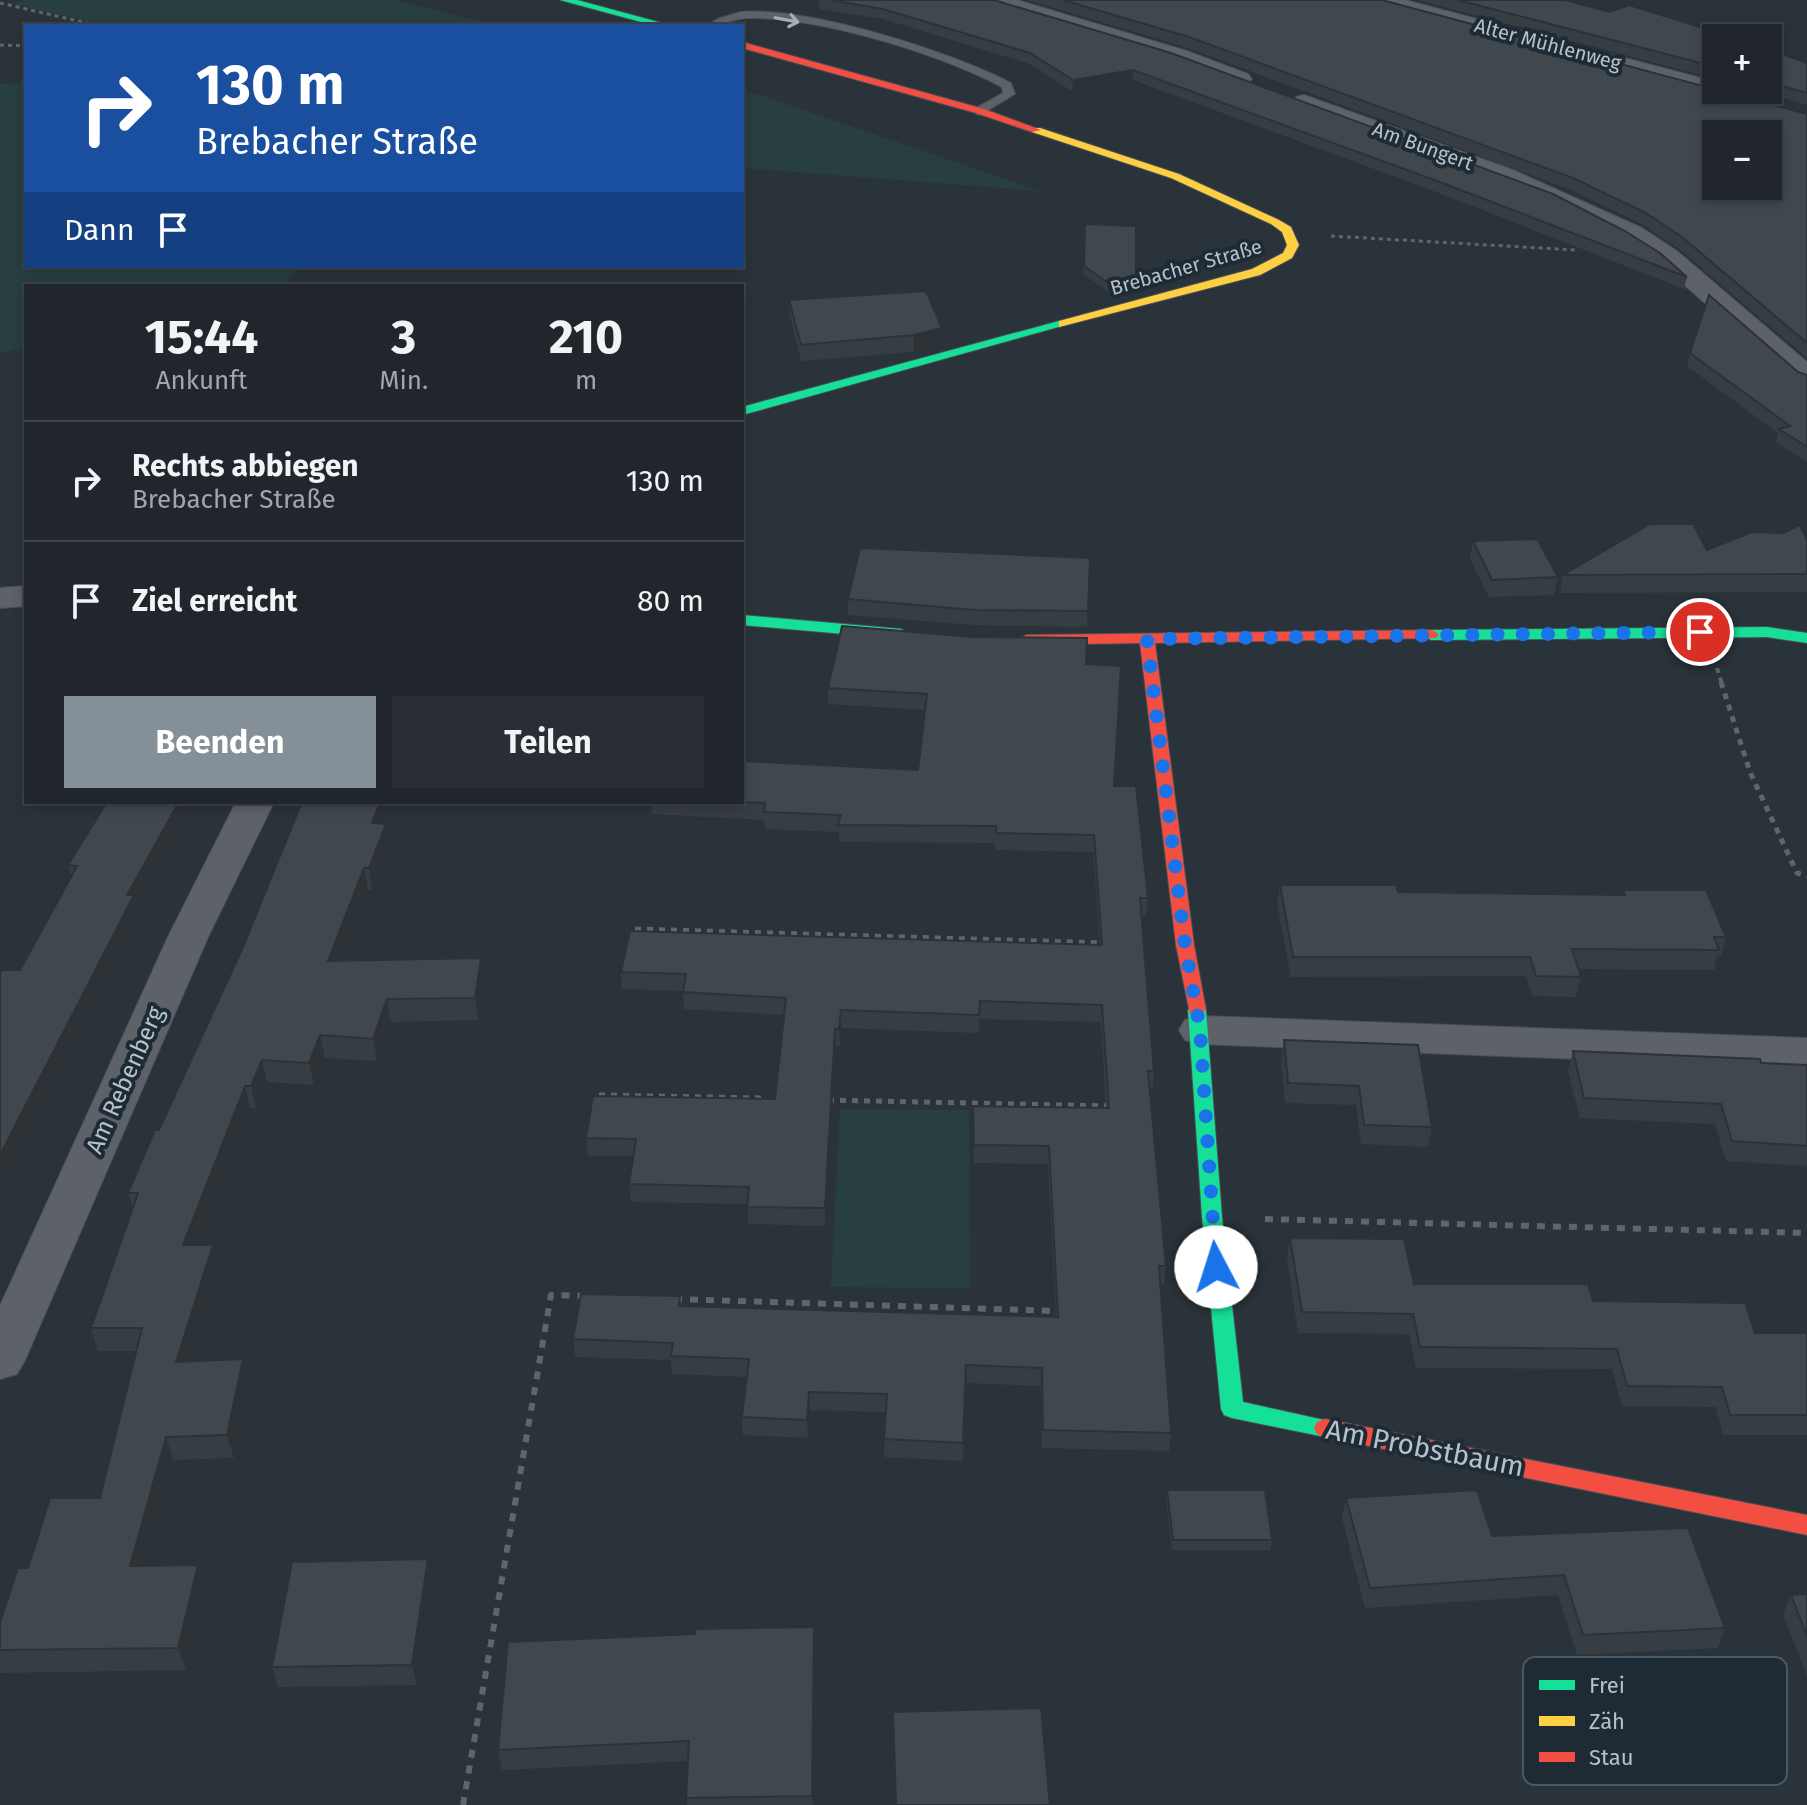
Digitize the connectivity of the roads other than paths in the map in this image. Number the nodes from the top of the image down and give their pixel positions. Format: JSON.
{"nodes":[{"id":1,"x":565,"y":0,"type":"edge"},
{"id":2,"x":994,"y":0,"type":"edge"},
{"id":3,"x":1380,"y":0,"type":"edge"},
{"id":4,"x":660,"y":24,"type":"edge"},
{"id":5,"x":715,"y":24,"type":"edge"},
{"id":6,"x":744,"y":46,"type":"edge"},
{"id":7,"x":1702,"y":85,"type":"edge"},
{"id":8,"x":980,"y":111,"type":"junction"},
{"id":9,"x":1807,"y":377,"type":"edge"},
{"id":10,"x":744,"y":410,"type":"edge"},
{"id":11,"x":24,"y":596,"type":"edge"},
{"id":12,"x":0,"y":598,"type":"edge"},
{"id":13,"x":744,"y":620,"type":"edge"},
{"id":14,"x":916,"y":635,"type":"edge"},
{"id":15,"x":1807,"y":638,"type":"edge"},
{"id":16,"x":1147,"y":639,"type":"junction"},
{"id":17,"x":1002,"y":640,"type":"edge"},
{"id":18,"x":254,"y":804,"type":"edge"},
{"id":19,"x":1200,"y":1030,"type":"junction"},
{"id":20,"x":1807,"y":1053,"type":"edge"},
{"id":21,"x":0,"y":1360,"type":"edge"},
{"id":22,"x":1807,"y":1525,"type":"edge"}],
"edges":[{"from":1,"to":4,"type":"street"},
{"from":2,"to":9,"type":"street","name":"Am Bungert"},
{"from":3,"to":7,"type":"street","name":"Alter Mühlenweg"},
{"from":5,"to":8,"type":"lane","one_way":true},
{"from":6,"to":8,"type":"street","name":"Brebacher Straße"},
{"from":8,"to":10,"type":"street","name":"Brebacher Straße"},
{"from":11,"to":12,"type":"street"},
{"from":13,"to":14,"type":"street"},
{"from":15,"to":16,"type":"street"},
{"from":16,"to":17,"type":"street"},
{"from":16,"to":19,"type":"street","name":"Am Probstbaum"},
{"from":18,"to":21,"type":"street","name":"Am Rebenberg"},
{"from":19,"to":20,"type":"street"},
{"from":19,"to":22,"type":"street","name":"Am Probstbaum"}]}
